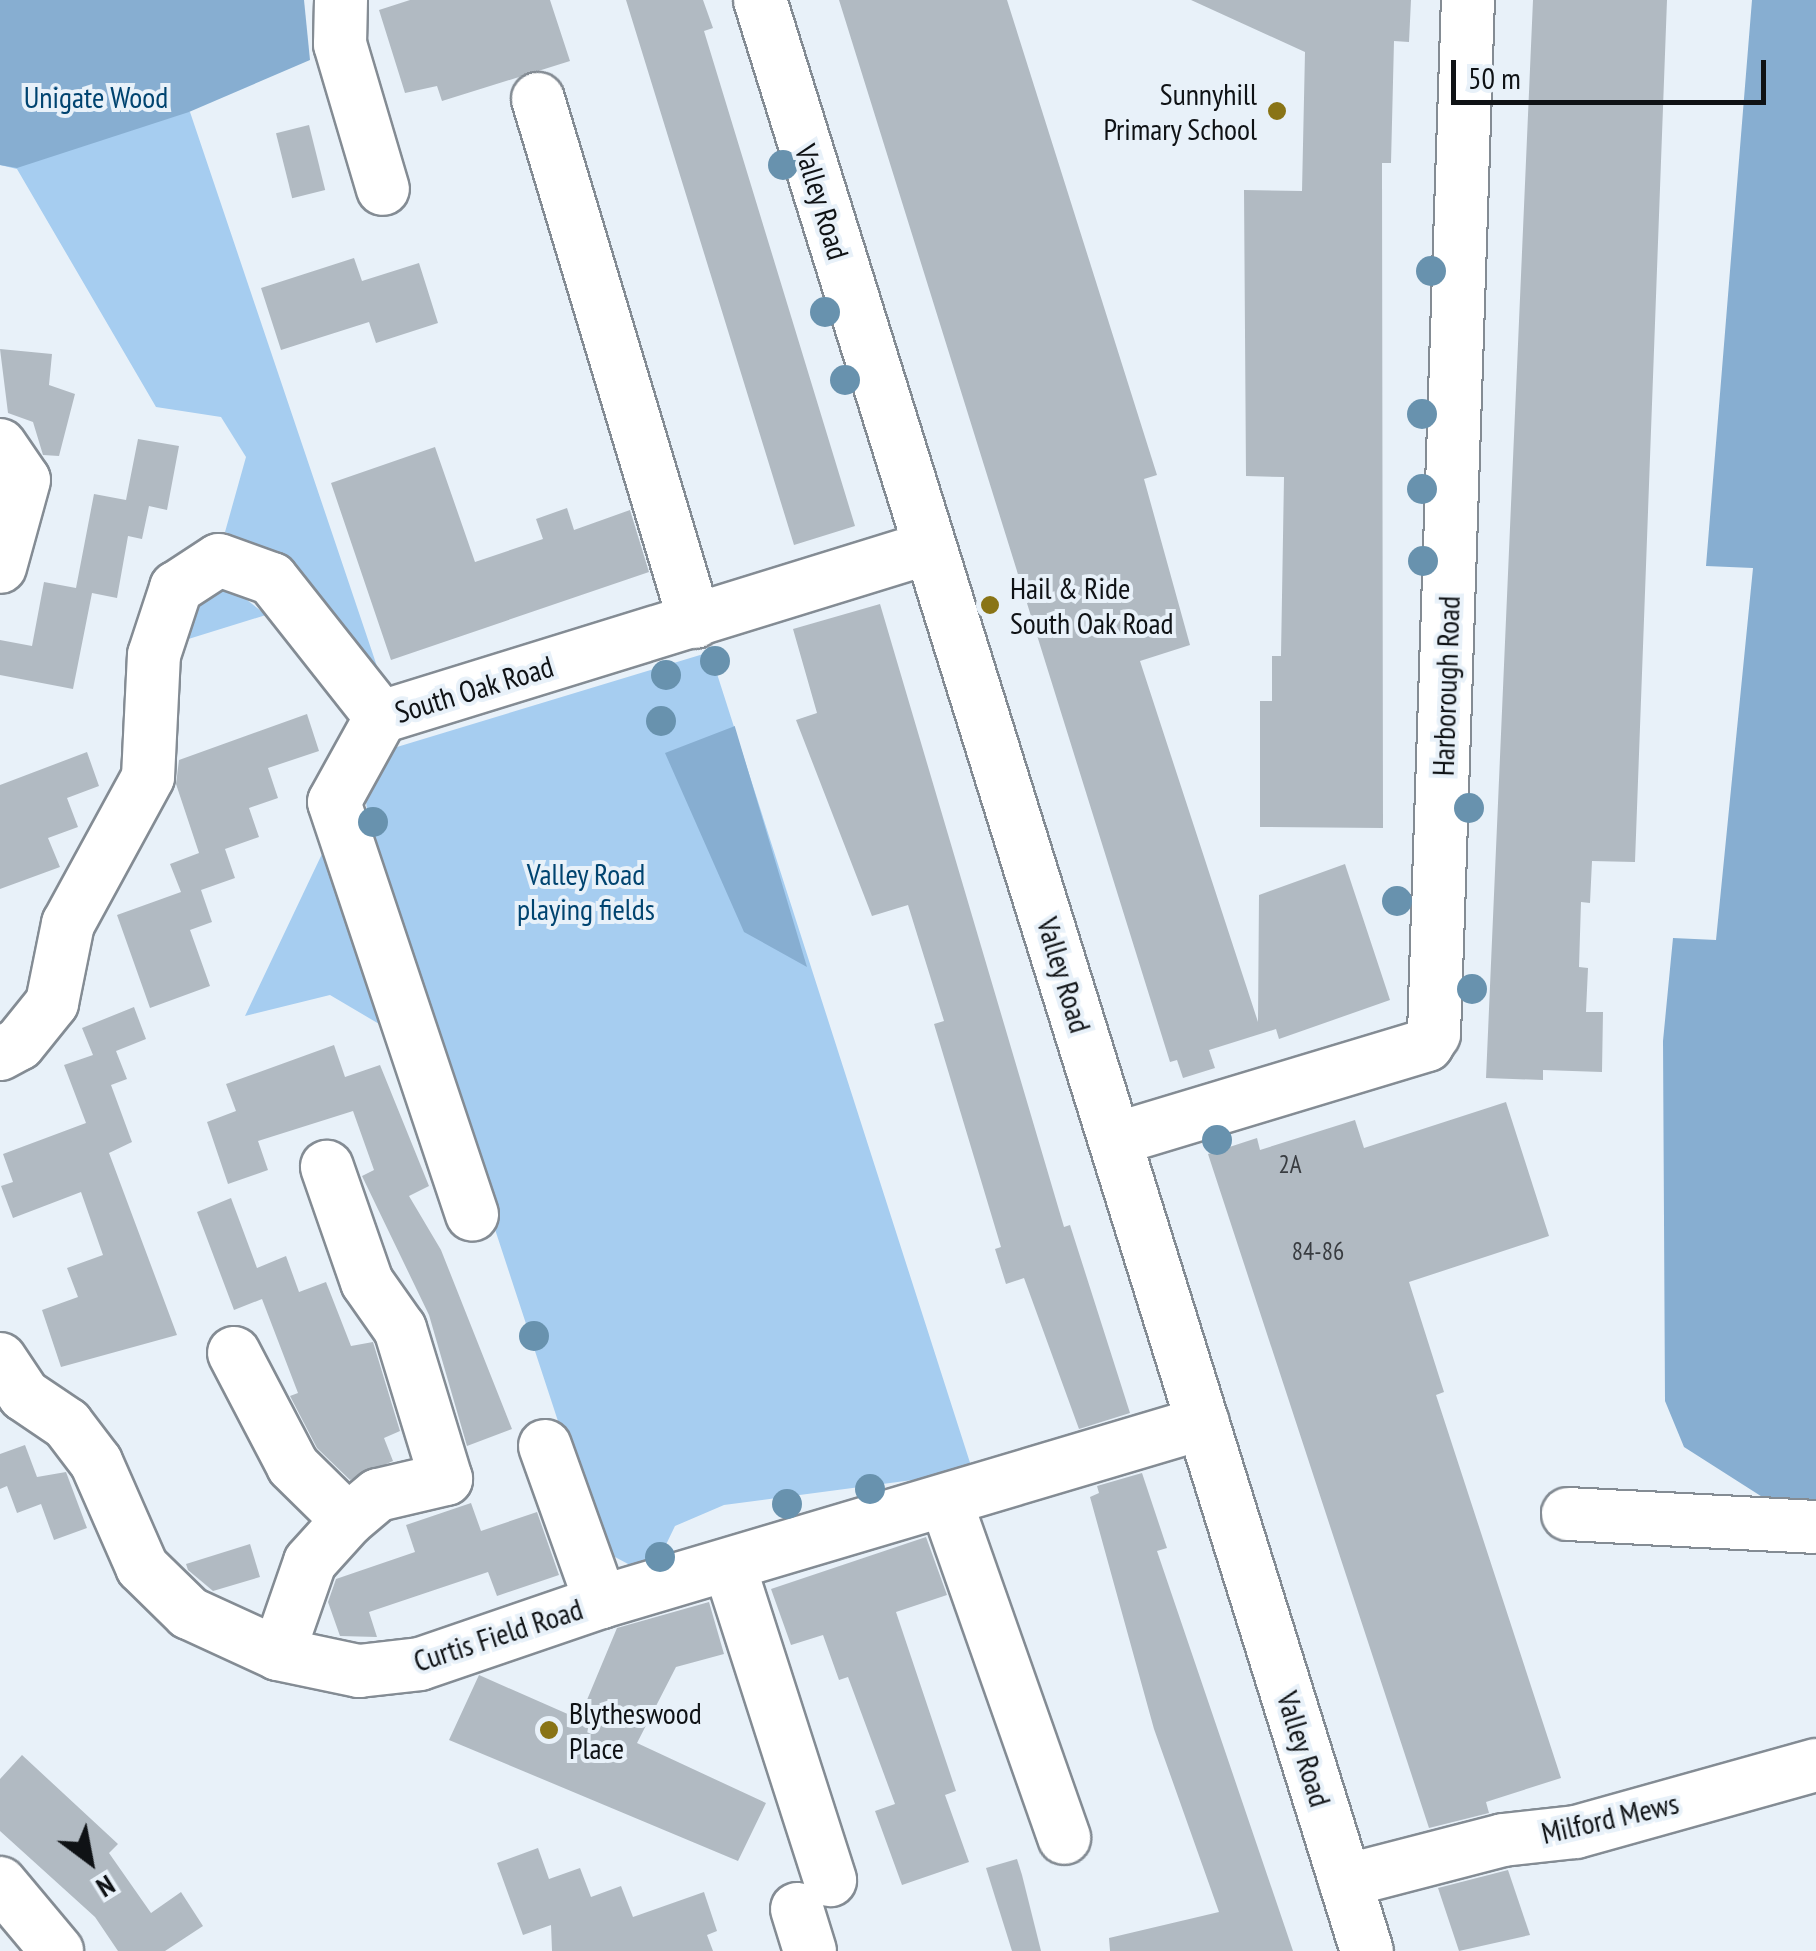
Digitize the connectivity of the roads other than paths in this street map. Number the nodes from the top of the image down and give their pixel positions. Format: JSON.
{"nodes":[{"id":1,"x":341,"y":0,"type":"edge"},
{"id":2,"x":760,"y":0,"type":"edge"},
{"id":3,"x":1468,"y":0,"type":"edge"},
{"id":4,"x":538,"y":99,"type":"dead end"},
{"id":5,"x":383,"y":189,"type":"dead end"},
{"id":6,"x":0,"y":445,"type":"edge"},
{"id":7,"x":928,"y":548,"type":"junction"},
{"id":8,"x":0,"y":567,"type":"edge"},
{"id":9,"x":695,"y":622,"type":"junction"},
{"id":10,"x":381,"y":717,"type":"junction"},
{"id":11,"x":0,"y":1054,"type":"edge"},
{"id":12,"x":1116,"y":1139,"type":"junction"},
{"id":13,"x":327,"y":1166,"type":"dead end"},
{"id":14,"x":472,"y":1215,"type":"dead end"},
{"id":15,"x":234,"y":1353,"type":"dead end"},
{"id":16,"x":0,"y":1359,"type":"edge"},
{"id":17,"x":1203,"y":1424,"type":"junction"},
{"id":18,"x":545,"y":1446,"type":"dead end"},
{"id":19,"x":946,"y":1502,"type":"junction"},
{"id":20,"x":1568,"y":1514,"type":"dead end"},
{"id":21,"x":348,"y":1520,"type":"junction"},
{"id":22,"x":1816,"y":1526,"type":"edge"},
{"id":23,"x":729,"y":1566,"type":"junction"},
{"id":24,"x":601,"y":1602,"type":"junction"},
{"id":25,"x":278,"y":1654,"type":"junction"},
{"id":26,"x":1816,"y":1765,"type":"edge"},
{"id":27,"x":1064,"y":1838,"type":"dead end"},
{"id":28,"x":1345,"y":1881,"type":"junction"},
{"id":29,"x":0,"y":1883,"type":"edge"},
{"id":30,"x":812,"y":1913,"type":"edge"},
{"id":31,"x":57,"y":1951,"type":"edge"},
{"id":32,"x":1367,"y":1951,"type":"edge"}],
"edges":[{"from":1,"to":5,"type":"street"},
{"from":2,"to":7,"type":"street","name":"Valley Road"},
{"from":3,"to":12,"type":"street","name":"Harborough Road"},
{"from":4,"to":9,"type":"street"},
{"from":6,"to":8,"type":"street"},
{"from":7,"to":9,"type":"street","name":"South Oak Road"},
{"from":7,"to":12,"type":"street","name":"Valley Road"},
{"from":9,"to":10,"type":"street","name":"South Oak Road"},
{"from":10,"to":11,"type":"street","name":"South Oak Road"},
{"from":10,"to":14,"type":"street"},
{"from":12,"to":17,"type":"street","name":"Valley Road"},
{"from":13,"to":21,"type":"street"},
{"from":15,"to":21,"type":"street"},
{"from":16,"to":25,"type":"street","name":"Curtis Field Road"},
{"from":17,"to":19,"type":"street","name":"Curtis Field Road"},
{"from":17,"to":28,"type":"street","name":"Valley Road"},
{"from":18,"to":24,"type":"street"},
{"from":19,"to":23,"type":"street","name":"Curtis Field Road"},
{"from":19,"to":27,"type":"street"},
{"from":20,"to":22,"type":"street"},
{"from":21,"to":25,"type":"street"},
{"from":23,"to":24,"type":"street","name":"Curtis Field Road"},
{"from":23,"to":30,"type":"street"},
{"from":24,"to":25,"type":"street","name":"Curtis Field Road"},
{"from":26,"to":28,"type":"street","name":"Milford Mews"},
{"from":28,"to":32,"type":"street","name":"Valley Road"},
{"from":29,"to":31,"type":"street"}]}
